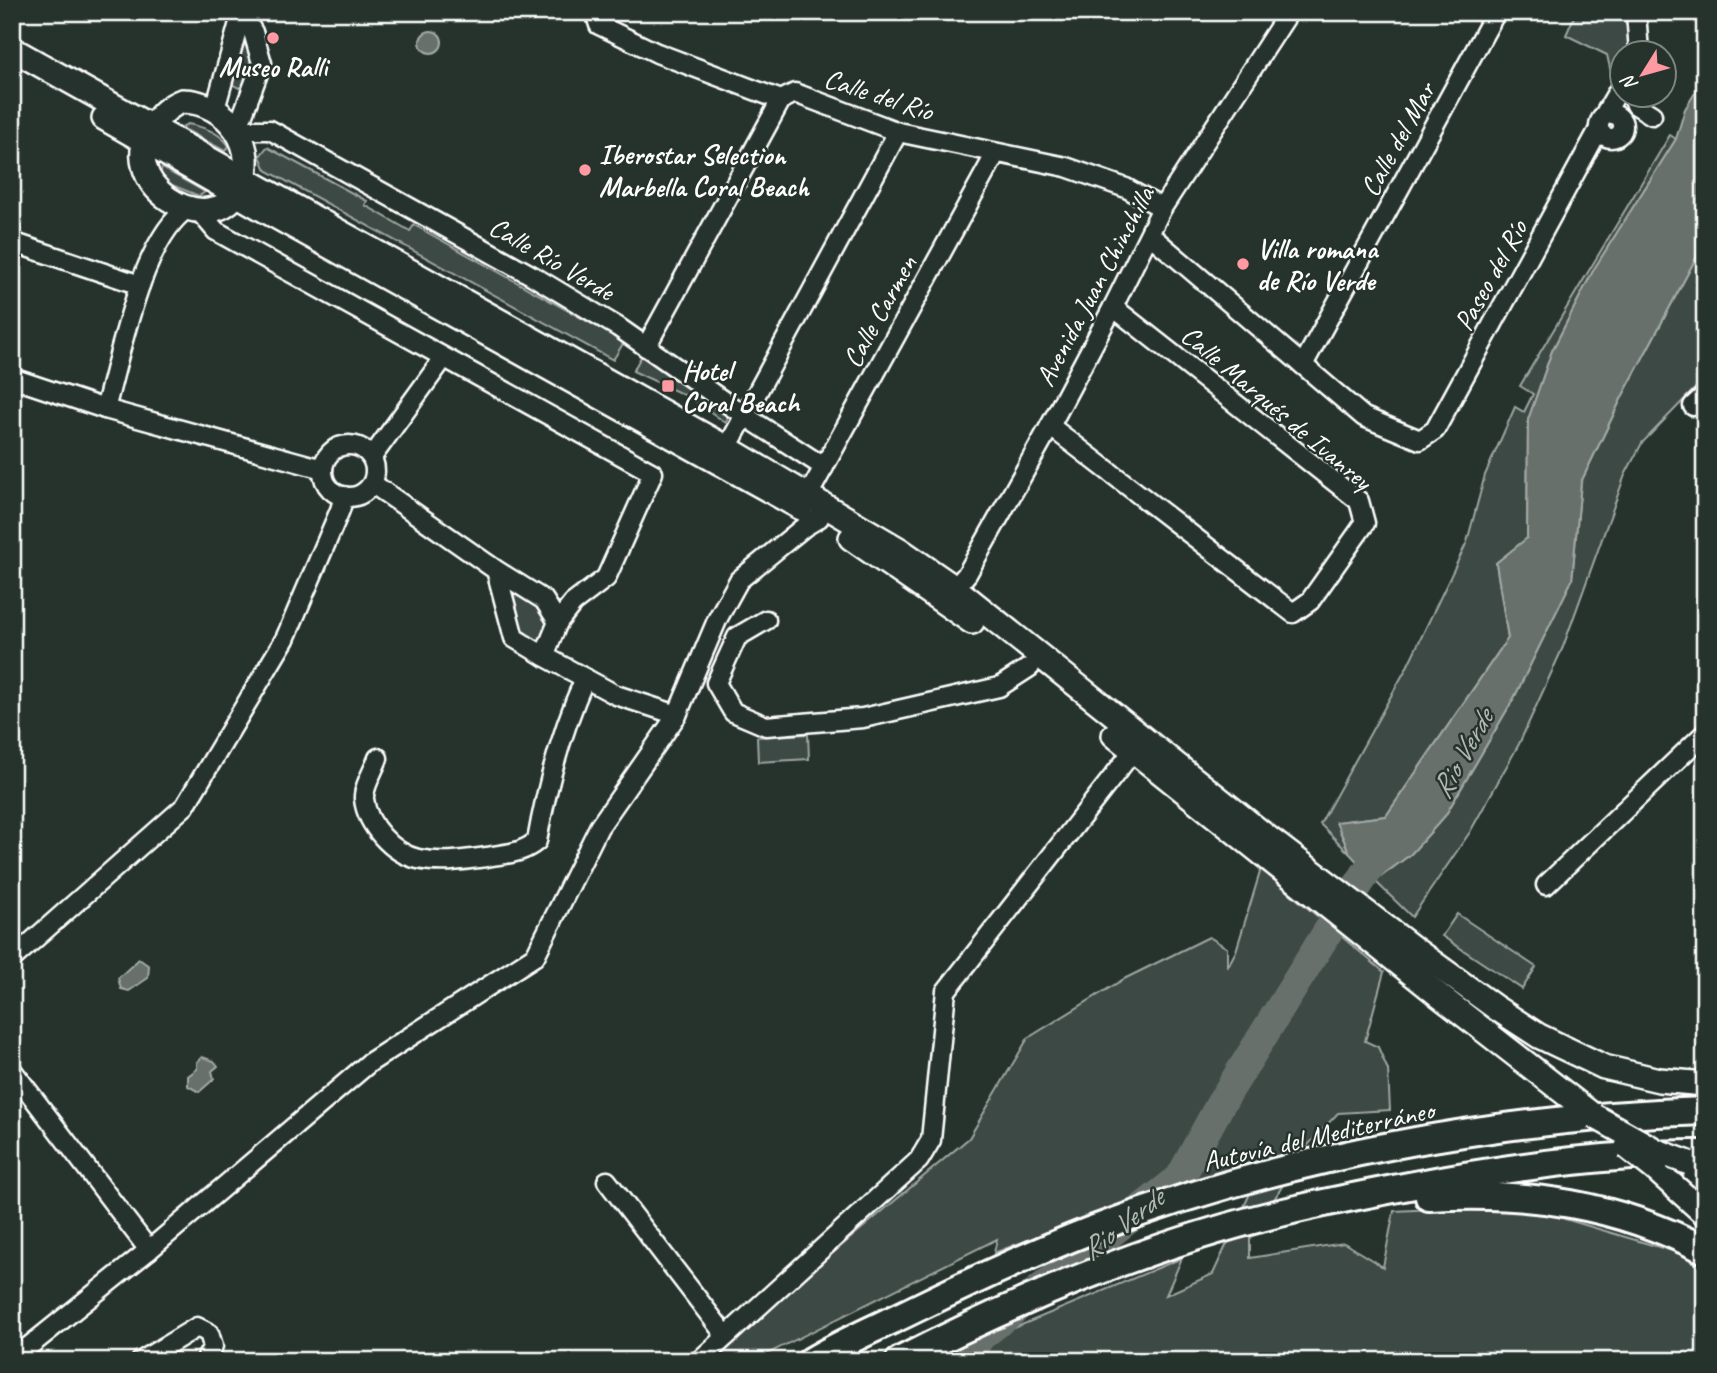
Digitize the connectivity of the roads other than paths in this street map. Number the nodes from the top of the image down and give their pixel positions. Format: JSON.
{"nodes":[{"id":1,"x":595,"y":12,"type":"edge"},
{"id":2,"x":1289,"y":12,"type":"edge"},
{"id":3,"x":1496,"y":12,"type":"edge"},
{"id":4,"x":1636,"y":12,"type":"edge"},
{"id":5,"x":242,"y":13,"type":"edge"},
{"id":6,"x":1638,"y":38,"type":"edge"},
{"id":7,"x":12,"y":49,"type":"edge"},
{"id":8,"x":12,"y":67,"type":"edge"},
{"id":9,"x":781,"y":100,"type":"junction"},
{"id":10,"x":215,"y":108,"type":"junction"},
{"id":11,"x":1609,"y":108,"type":"edge"},
{"id":12,"x":1641,"y":108,"type":"edge"},
{"id":13,"x":1652,"y":115,"type":"dead end"},
{"id":14,"x":237,"y":130,"type":"junction"},
{"id":15,"x":898,"y":132,"type":"junction"},
{"id":16,"x":147,"y":134,"type":"junction"},
{"id":17,"x":996,"y":153,"type":"junction"},
{"id":18,"x":240,"y":187,"type":"junction"},
{"id":19,"x":156,"y":188,"type":"junction"},
{"id":20,"x":1162,"y":208,"type":"junction"},
{"id":21,"x":193,"y":210,"type":"junction"},
{"id":22,"x":1150,"y":235,"type":"junction"},
{"id":23,"x":161,"y":237,"type":"junction"},
{"id":24,"x":12,"y":242,"type":"edge"},
{"id":25,"x":140,"y":285,"type":"junction"},
{"id":26,"x":1113,"y":307,"type":"junction"},
{"id":27,"x":646,"y":347,"type":"junction"},
{"id":28,"x":443,"y":359,"type":"junction"},
{"id":29,"x":1303,"y":365,"type":"junction"},
{"id":30,"x":12,"y":378,"type":"edge"},
{"id":31,"x":105,"y":409,"type":"junction"},
{"id":32,"x":745,"y":416,"type":"junction"},
{"id":33,"x":1050,"y":426,"type":"junction"},
{"id":34,"x":727,"y":447,"type":"junction"},
{"id":35,"x":372,"y":457,"type":"junction"},
{"id":36,"x":824,"y":467,"type":"junction"},
{"id":37,"x":323,"y":469,"type":"junction"},
{"id":38,"x":373,"y":484,"type":"junction"},
{"id":39,"x":809,"y":494,"type":"junction"},
{"id":40,"x":344,"y":496,"type":"junction"},
{"id":41,"x":819,"y":517,"type":"junction"},
{"id":42,"x":496,"y":570,"type":"junction"},
{"id":43,"x":954,"y":588,"type":"junction"},
{"id":44,"x":766,"y":620,"type":"dead end"},
{"id":45,"x":558,"y":622,"type":"junction"},
{"id":46,"x":544,"y":656,"type":"junction"},
{"id":47,"x":1030,"y":667,"type":"junction"},
{"id":48,"x":585,"y":678,"type":"junction"},
{"id":49,"x":677,"y":715,"type":"junction"},
{"id":50,"x":1705,"y":733,"type":"edge"},
{"id":51,"x":1132,"y":751,"type":"junction"},
{"id":52,"x":378,"y":758,"type":"dead end"},
{"id":53,"x":1262,"y":843,"type":"junction"},
{"id":54,"x":1546,"y":886,"type":"dead end"},
{"id":55,"x":1406,"y":956,"type":"junction"},
{"id":56,"x":12,"y":959,"type":"edge"},
{"id":57,"x":12,"y":1070,"type":"edge"},
{"id":58,"x":1705,"y":1084,"type":"edge"},
{"id":59,"x":1705,"y":1111,"type":"edge"},
{"id":60,"x":1594,"y":1116,"type":"junction"},
{"id":61,"x":1701,"y":1159,"type":"edge"},
{"id":62,"x":607,"y":1181,"type":"dead end"},
{"id":63,"x":1369,"y":1193,"type":"junction"},
{"id":64,"x":1705,"y":1214,"type":"edge"},
{"id":65,"x":149,"y":1250,"type":"junction"},
{"id":66,"x":1705,"y":1250,"type":"edge"},
{"id":67,"x":726,"y":1336,"type":"junction"},
{"id":68,"x":33,"y":1355,"type":"edge"},
{"id":69,"x":12,"y":1360,"type":"edge"},
{"id":70,"x":141,"y":1361,"type":"edge"},
{"id":71,"x":205,"y":1361,"type":"edge"},
{"id":72,"x":699,"y":1361,"type":"edge"},
{"id":73,"x":811,"y":1361,"type":"edge"},
{"id":74,"x":900,"y":1361,"type":"edge"}],
"edges":[{"from":1,"to":9,"type":"street","name":"Calle del Río"},
{"from":2,"to":20,"type":"street","name":"Avenida Juan Chinchilla"},
{"from":3,"to":29,"type":"street","name":"Calle del Mar"},
{"from":4,"to":6,"type":"street"},
{"from":5,"to":10,"type":"street"},
{"from":5,"to":14,"type":"street"},
{"from":7,"to":16,"type":"main road"},
{"from":8,"to":16,"type":"main road"},
{"from":9,"to":15,"type":"street","name":"Calle del Río"},
{"from":9,"to":27,"type":"street"},
{"from":10,"to":14,"type":"main road"},
{"from":10,"to":16,"type":"main road"},
{"from":11,"to":29,"type":"street","name":"Paseo del Río"},
{"from":12,"to":13,"type":"street"},
{"from":14,"to":18,"type":"main road"},
{"from":14,"to":27,"type":"street","name":"Calle Río Verde"},
{"from":15,"to":17,"type":"street","name":"Calle del Río"},
{"from":15,"to":32,"type":"street"},
{"from":16,"to":18,"type":"main road"},
{"from":16,"to":19,"type":"main road"},
{"from":17,"to":20,"type":"street","name":"Calle del Río"},
{"from":17,"to":36,"type":"street","name":"Calle Carmen"},
{"from":18,"to":21,"type":"main road"},
{"from":18,"to":34,"type":"main road"},
{"from":18,"to":41,"type":"main road"},
{"from":19,"to":21,"type":"main road"},
{"from":19,"to":23,"type":"street"},
{"from":20,"to":22,"type":"street","name":"Avenida Juan Chinchilla"},
{"from":21,"to":23,"type":"street"},
{"from":21,"to":28,"type":"street"},
{"from":22,"to":26,"type":"street","name":"Avenida Juan Chinchilla"},
{"from":22,"to":29,"type":"street"},
{"from":23,"to":25,"type":"street"},
{"from":24,"to":25,"type":"street"},
{"from":25,"to":31,"type":"street"},
{"from":26,"to":33,"type":"street","name":"Avenida Juan Chinchilla"},
{"from":26,"to":33,"type":"street","name":"Calle Marqués de Ivanrey"},
{"from":27,"to":32,"type":"street","name":"Calle Río Verde"},
{"from":28,"to":35,"type":"street"},
{"from":28,"to":45,"type":"street"},
{"from":30,"to":31,"type":"street"},
{"from":31,"to":37,"type":"street"},
{"from":32,"to":34,"type":"street"},
{"from":32,"to":36,"type":"street","name":"Calle Río Verde"},
{"from":33,"to":43,"type":"street","name":"Avenida Juan Chinchilla"},
{"from":34,"to":39,"type":"main road"},
{"from":35,"to":37,"type":"street"},
{"from":35,"to":38,"type":"street"},
{"from":36,"to":39,"type":"street","name":"Calle Carmen"},
{"from":37,"to":40,"type":"street"},
{"from":38,"to":40,"type":"street"},
{"from":38,"to":42,"type":"street"},
{"from":39,"to":43,"type":"main road"},
{"from":40,"to":56,"type":"street"},
{"from":41,"to":47,"type":"main road"},
{"from":41,"to":49,"type":"street"},
{"from":42,"to":45,"type":"street"},
{"from":42,"to":46,"type":"street"},
{"from":43,"to":53,"type":"main road"},
{"from":44,"to":47,"type":"street"},
{"from":45,"to":46,"type":"street"},
{"from":46,"to":48,"type":"street"},
{"from":47,"to":51,"type":"main road"},
{"from":48,"to":49,"type":"street"},
{"from":48,"to":52,"type":"street"},
{"from":49,"to":65,"type":"street"},
{"from":50,"to":54,"type":"street"},
{"from":51,"to":53,"type":"main road"},
{"from":51,"to":67,"type":"street"},
{"from":53,"to":55,"type":"main road"},
{"from":55,"to":58,"type":"main road"},
{"from":55,"to":60,"type":"main road"},
{"from":57,"to":65,"type":"street"},
{"from":59,"to":73,"type":"highway","name":"Autovía del Mediterráneo"},
{"from":60,"to":61,"type":"main road","bridge":true},
{"from":60,"to":64,"type":"main road","bridge":true},
{"from":61,"to":63,"type":"highway"},
{"from":62,"to":67,"type":"street"},
{"from":63,"to":66,"type":"highway"},
{"from":63,"to":74,"type":"highway"},
{"from":65,"to":68,"type":"street"},
{"from":67,"to":72,"type":"street"},
{"from":68,"to":69,"type":"street"},
{"from":70,"to":71,"type":"street"}]}
